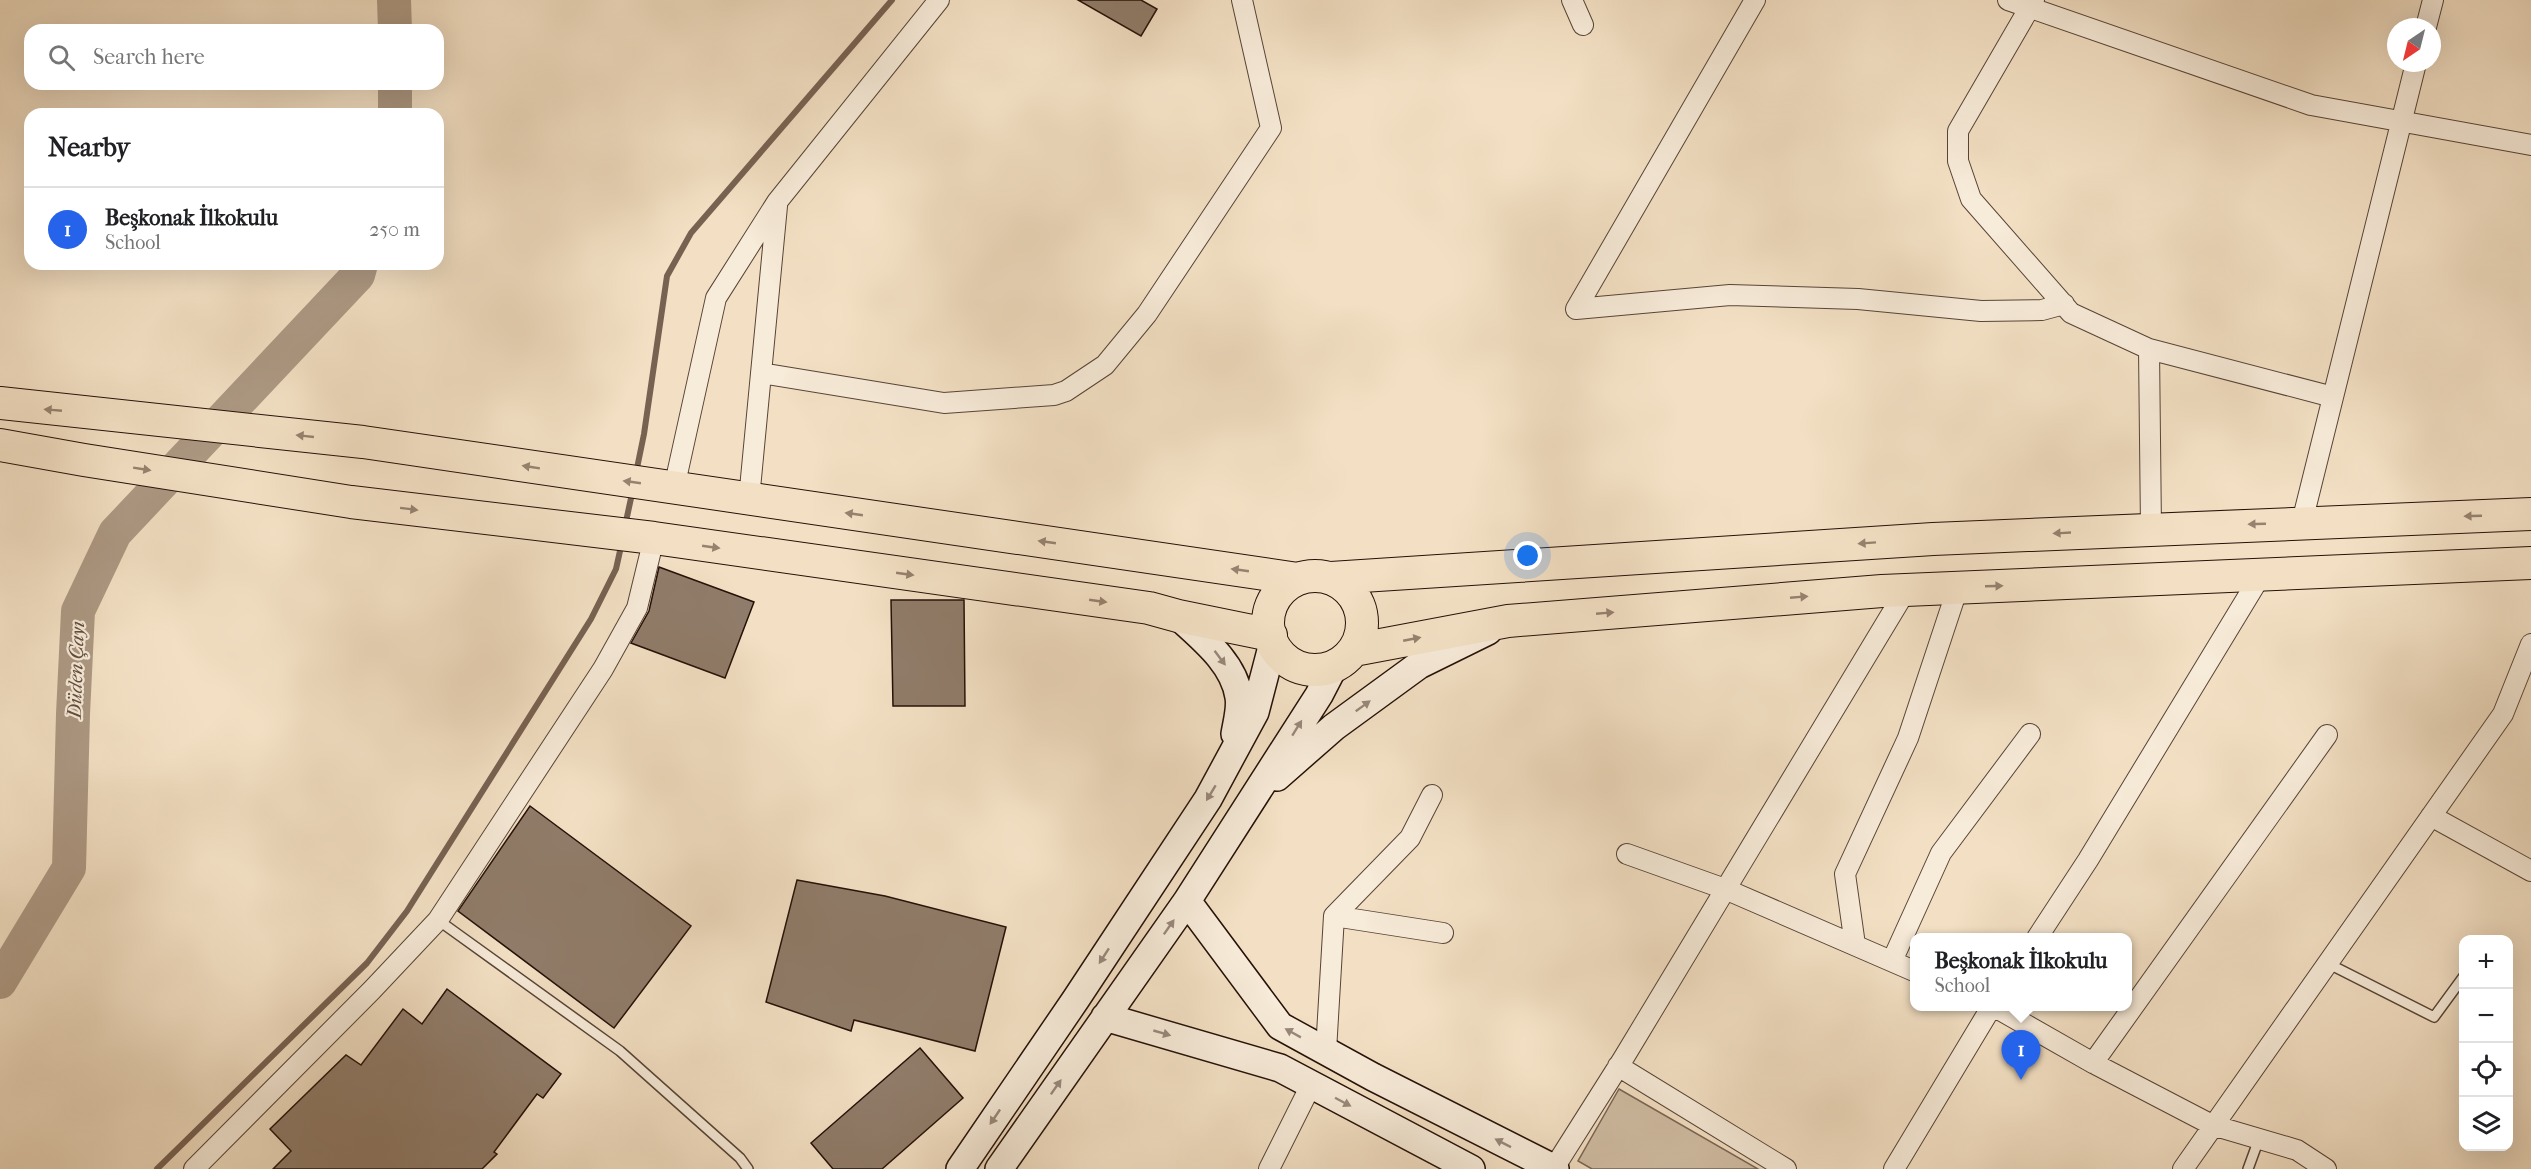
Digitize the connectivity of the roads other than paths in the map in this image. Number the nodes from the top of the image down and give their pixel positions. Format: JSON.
{"nodes":[{"id":1,"x":939,"y":0,"type":"edge"},
{"id":2,"x":1242,"y":0,"type":"edge"},
{"id":3,"x":1572,"y":0,"type":"edge"},
{"id":4,"x":1755,"y":0,"type":"edge"},
{"id":5,"x":2008,"y":0,"type":"edge"},
{"id":6,"x":2433,"y":0,"type":"edge"},
{"id":7,"x":2032,"y":4,"type":"edge"},
{"id":8,"x":2428,"y":18,"type":"edge"},
{"id":9,"x":1583,"y":25,"type":"dead end"},
{"id":10,"x":2414,"y":72,"type":"edge"},
{"id":11,"x":2401,"y":121,"type":"junction"},
{"id":12,"x":2531,"y":145,"type":"edge"},
{"id":13,"x":777,"y":202,"type":"junction"},
{"id":14,"x":2064,"y":304,"type":"junction"},
{"id":15,"x":2149,"y":349,"type":"junction"},
{"id":16,"x":761,"y":373,"type":"junction"},
{"id":17,"x":2333,"y":397,"type":"junction"},
{"id":18,"x":0,"y":403,"type":"edge"},
{"id":19,"x":0,"y":445,"type":"edge"},
{"id":20,"x":674,"y":488,"type":"junction"},
{"id":21,"x":749,"y":499,"type":"junction"},
{"id":22,"x":2531,"y":514,"type":"edge"},
{"id":23,"x":2302,"y":522,"type":"junction"},
{"id":24,"x":2151,"y":529,"type":"junction"},
{"id":25,"x":654,"y":538,"type":"junction"},
{"id":26,"x":2531,"y":563,"type":"edge"},
{"id":27,"x":2261,"y":574,"type":"junction"},
{"id":28,"x":1331,"y":578,"type":"junction"},
{"id":29,"x":1298,"y":579,"type":"junction"},
{"id":30,"x":1958,"y":587,"type":"junction"},
{"id":31,"x":1906,"y":590,"type":"junction"},
{"id":32,"x":1178,"y":616,"type":"junction"},
{"id":33,"x":1508,"y":621,"type":"junction"},
{"id":34,"x":1272,"y":639,"type":"junction"},
{"id":35,"x":2531,"y":644,"type":"edge"},
{"id":36,"x":1344,"y":658,"type":"junction"},
{"id":37,"x":2030,"y":734,"type":"dead end"},
{"id":38,"x":2327,"y":735,"type":"dead end"},
{"id":39,"x":1233,"y":755,"type":"junction"},
{"id":40,"x":1432,"y":795,"type":"dead end"},
{"id":41,"x":1253,"y":797,"type":"junction"},
{"id":42,"x":2431,"y":816,"type":"junction"},
{"id":43,"x":1627,"y":854,"type":"dead end"},
{"id":44,"x":2531,"y":871,"type":"edge"},
{"id":45,"x":1725,"y":889,"type":"junction"},
{"id":46,"x":1187,"y":901,"type":"junction"},
{"id":47,"x":1334,"y":916,"type":"junction"},
{"id":48,"x":438,"y":920,"type":"junction"},
{"id":49,"x":1443,"y":933,"type":"dead end"},
{"id":50,"x":2040,"y":933,"type":"edge"},
{"id":51,"x":1855,"y":945,"type":"junction"},
{"id":52,"x":1892,"y":961,"type":"junction"},
{"id":53,"x":2327,"y":963,"type":"junction"},
{"id":54,"x":1910,"y":969,"type":"edge"},
{"id":55,"x":2459,"y":982,"type":"edge"},
{"id":56,"x":2132,"y":1008,"type":"edge"},
{"id":57,"x":1990,"y":1011,"type":"edge"},
{"id":58,"x":2002,"y":1011,"type":"edge"},
{"id":59,"x":2130,"y":1011,"type":"edge"},
{"id":60,"x":1106,"y":1017,"type":"junction"},
{"id":61,"x":1326,"y":1051,"type":"junction"},
{"id":62,"x":2093,"y":1063,"type":"junction"},
{"id":63,"x":1618,"y":1066,"type":"junction"},
{"id":64,"x":1311,"y":1085,"type":"junction"},
{"id":65,"x":2212,"y":1125,"type":"junction"},
{"id":66,"x":2259,"y":1139,"type":"junction"},
{"id":67,"x":194,"y":1169,"type":"edge"},
{"id":68,"x":748,"y":1169,"type":"edge"},
{"id":69,"x":960,"y":1169,"type":"edge"},
{"id":70,"x":999,"y":1169,"type":"edge"},
{"id":71,"x":1269,"y":1169,"type":"edge"},
{"id":72,"x":1471,"y":1169,"type":"edge"},
{"id":73,"x":1554,"y":1169,"type":"edge"},
{"id":74,"x":1786,"y":1169,"type":"edge"},
{"id":75,"x":1894,"y":1169,"type":"edge"},
{"id":76,"x":2183,"y":1169,"type":"edge"},
{"id":77,"x":2248,"y":1169,"type":"edge"},
{"id":78,"x":2326,"y":1169,"type":"edge"}],
"edges":[{"from":1,"to":13,"type":"street"},
{"from":2,"to":16,"type":"street"},
{"from":3,"to":9,"type":"street"},
{"from":4,"to":14,"type":"street"},
{"from":5,"to":7,"type":"street"},
{"from":6,"to":8,"type":"street"},
{"from":7,"to":11,"type":"street"},
{"from":7,"to":14,"type":"street"},
{"from":10,"to":11,"type":"street"},
{"from":11,"to":12,"type":"street"},
{"from":11,"to":17,"type":"street"},
{"from":13,"to":16,"type":"street"},
{"from":13,"to":20,"type":"street"},
{"from":14,"to":15,"type":"street"},
{"from":15,"to":17,"type":"street"},
{"from":15,"to":24,"type":"street"},
{"from":16,"to":21,"type":"street"},
{"from":17,"to":23,"type":"street"},
{"from":20,"to":18,"type":"main road","one_way":true},
{"from":19,"to":25,"type":"main road","one_way":true},
{"from":20,"to":21,"type":"main road"},
{"from":29,"to":21,"type":"main road","one_way":true},
{"from":22,"to":23,"type":"main road","one_way":true},
{"from":23,"to":24,"type":"main road","one_way":true},
{"from":24,"to":28,"type":"main road","one_way":true},
{"from":25,"to":32,"type":"main road","one_way":true},
{"from":25,"to":48,"type":"street"},
{"from":26,"to":27,"type":"main road"},
{"from":30,"to":27,"type":"main road","one_way":true},
{"from":27,"to":50,"type":"street"},
{"from":28,"to":29,"type":"main road"},
{"from":28,"to":36,"type":"main road"},
{"from":29,"to":34,"type":"main road"},
{"from":30,"to":31,"type":"main road"},
{"from":30,"to":51,"type":"street"},
{"from":33,"to":31,"type":"main road","one_way":true},
{"from":31,"to":45,"type":"street"},
{"from":32,"to":34,"type":"main road"},
{"from":32,"to":39,"type":"main road","one_way":true},
{"from":36,"to":33,"type":"main road","one_way":true},
{"from":41,"to":33,"type":"main road","one_way":true},
{"from":34,"to":36,"type":"main road"},
{"from":34,"to":39,"type":"main road"},
{"from":35,"to":42,"type":"street"},
{"from":41,"to":36,"type":"main road","one_way":true},
{"from":37,"to":52,"type":"street"},
{"from":38,"to":56,"type":"street"},
{"from":39,"to":69,"type":"main road","one_way":true},
{"from":40,"to":47,"type":"street"},
{"from":41,"to":46,"type":"main road"},
{"from":42,"to":44,"type":"street"},
{"from":42,"to":53,"type":"street"},
{"from":43,"to":45,"type":"street"},
{"from":45,"to":51,"type":"street"},
{"from":45,"to":63,"type":"street"},
{"from":60,"to":46,"type":"main road","one_way":true},
{"from":61,"to":46,"type":"main road","one_way":true},
{"from":47,"to":49,"type":"street"},
{"from":47,"to":61,"type":"street"},
{"from":48,"to":67,"type":"street"},
{"from":48,"to":68,"type":"lane"},
{"from":51,"to":52,"type":"street"},
{"from":52,"to":54,"type":"street"},
{"from":53,"to":55,"type":"lane"},
{"from":53,"to":65,"type":"street"},
{"from":57,"to":75,"type":"street"},
{"from":58,"to":62,"type":"street"},
{"from":59,"to":62,"type":"street"},
{"from":60,"to":64,"type":"main road","one_way":true},
{"from":70,"to":60,"type":"main road","one_way":true},
{"from":73,"to":61,"type":"main road","one_way":true},
{"from":62,"to":65,"type":"street"},
{"from":63,"to":73,"type":"street"},
{"from":63,"to":74,"type":"street"},
{"from":64,"to":71,"type":"street"},
{"from":64,"to":72,"type":"main road","one_way":true},
{"from":65,"to":66,"type":"street"},
{"from":65,"to":76,"type":"street"},
{"from":66,"to":77,"type":"lane"},
{"from":66,"to":78,"type":"street"}]}
